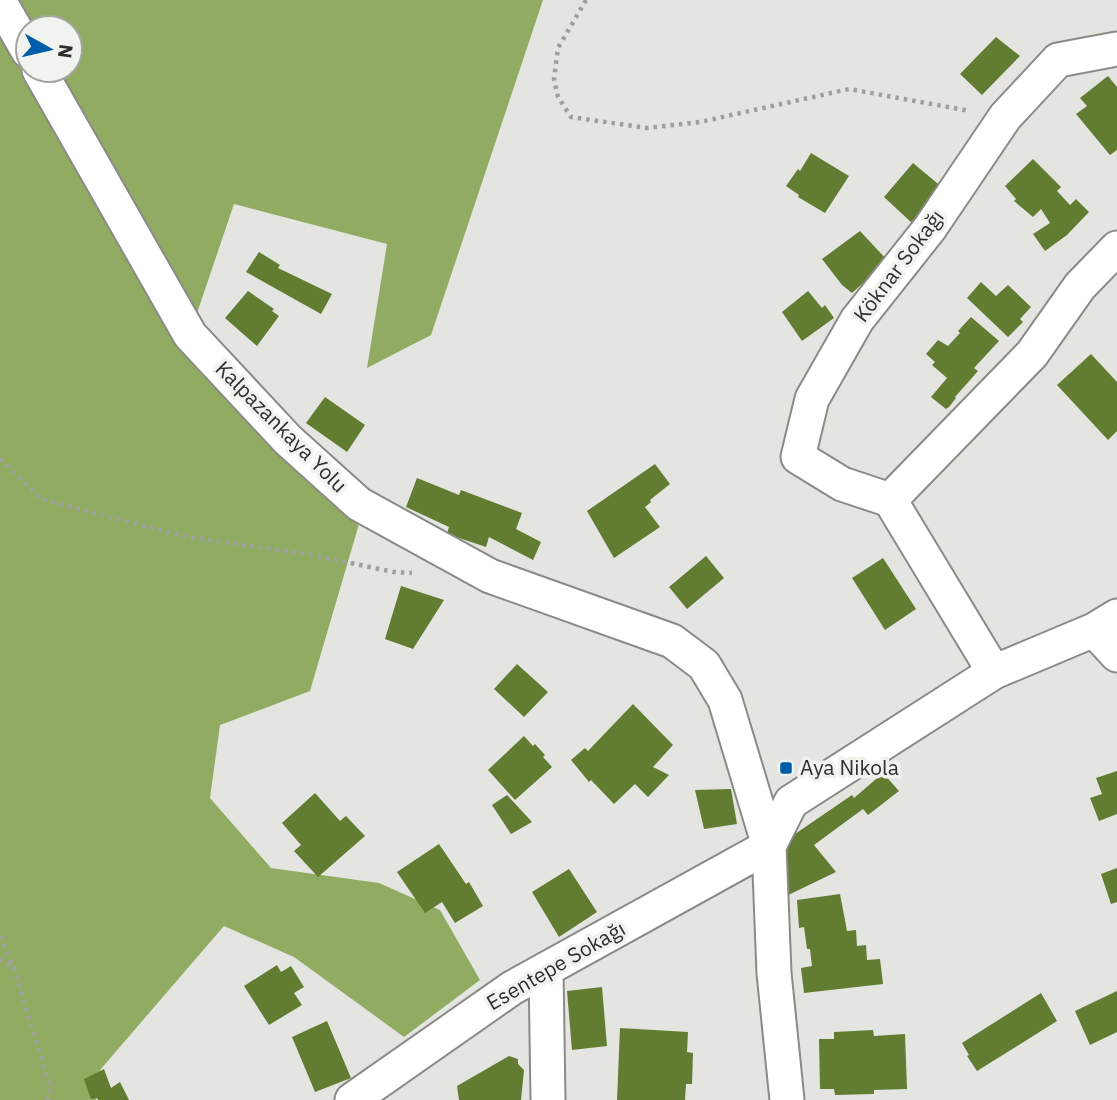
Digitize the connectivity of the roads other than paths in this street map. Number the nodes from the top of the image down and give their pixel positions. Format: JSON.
{"nodes":[{"id":1,"x":0,"y":2,"type":"edge"},
{"id":2,"x":14,"y":26,"type":"edge"},
{"id":3,"x":1117,"y":49,"type":"edge"},
{"id":4,"x":47,"y":84,"type":"edge"},
{"id":5,"x":1117,"y":248,"type":"edge"},
{"id":6,"x":890,"y":500,"type":"junction"},
{"id":7,"x":1105,"y":623,"type":"edge"},
{"id":8,"x":1117,"y":655,"type":"edge"},
{"id":9,"x":994,"y":672,"type":"junction"},
{"id":10,"x":769,"y":846,"type":"junction"},
{"id":11,"x":546,"y":969,"type":"junction"},
{"id":12,"x":352,"y":1100,"type":"edge"},
{"id":13,"x":548,"y":1100,"type":"edge"},
{"id":14,"x":787,"y":1100,"type":"edge"}],
"edges":[{"from":1,"to":2,"type":"street"},
{"from":3,"to":6,"type":"street","name":"Köknar Sokağı"},
{"from":4,"to":10,"type":"street","name":"Kalpazankaya Yolu"},
{"from":5,"to":6,"type":"street"},
{"from":6,"to":9,"type":"street"},
{"from":7,"to":8,"type":"street"},
{"from":7,"to":9,"type":"street"},
{"from":9,"to":10,"type":"street"},
{"from":10,"to":11,"type":"street","name":"Esentepe Sokağı"},
{"from":10,"to":14,"type":"street"},
{"from":11,"to":12,"type":"street","name":"Esentepe Sokağı"},
{"from":11,"to":13,"type":"street"}]}
